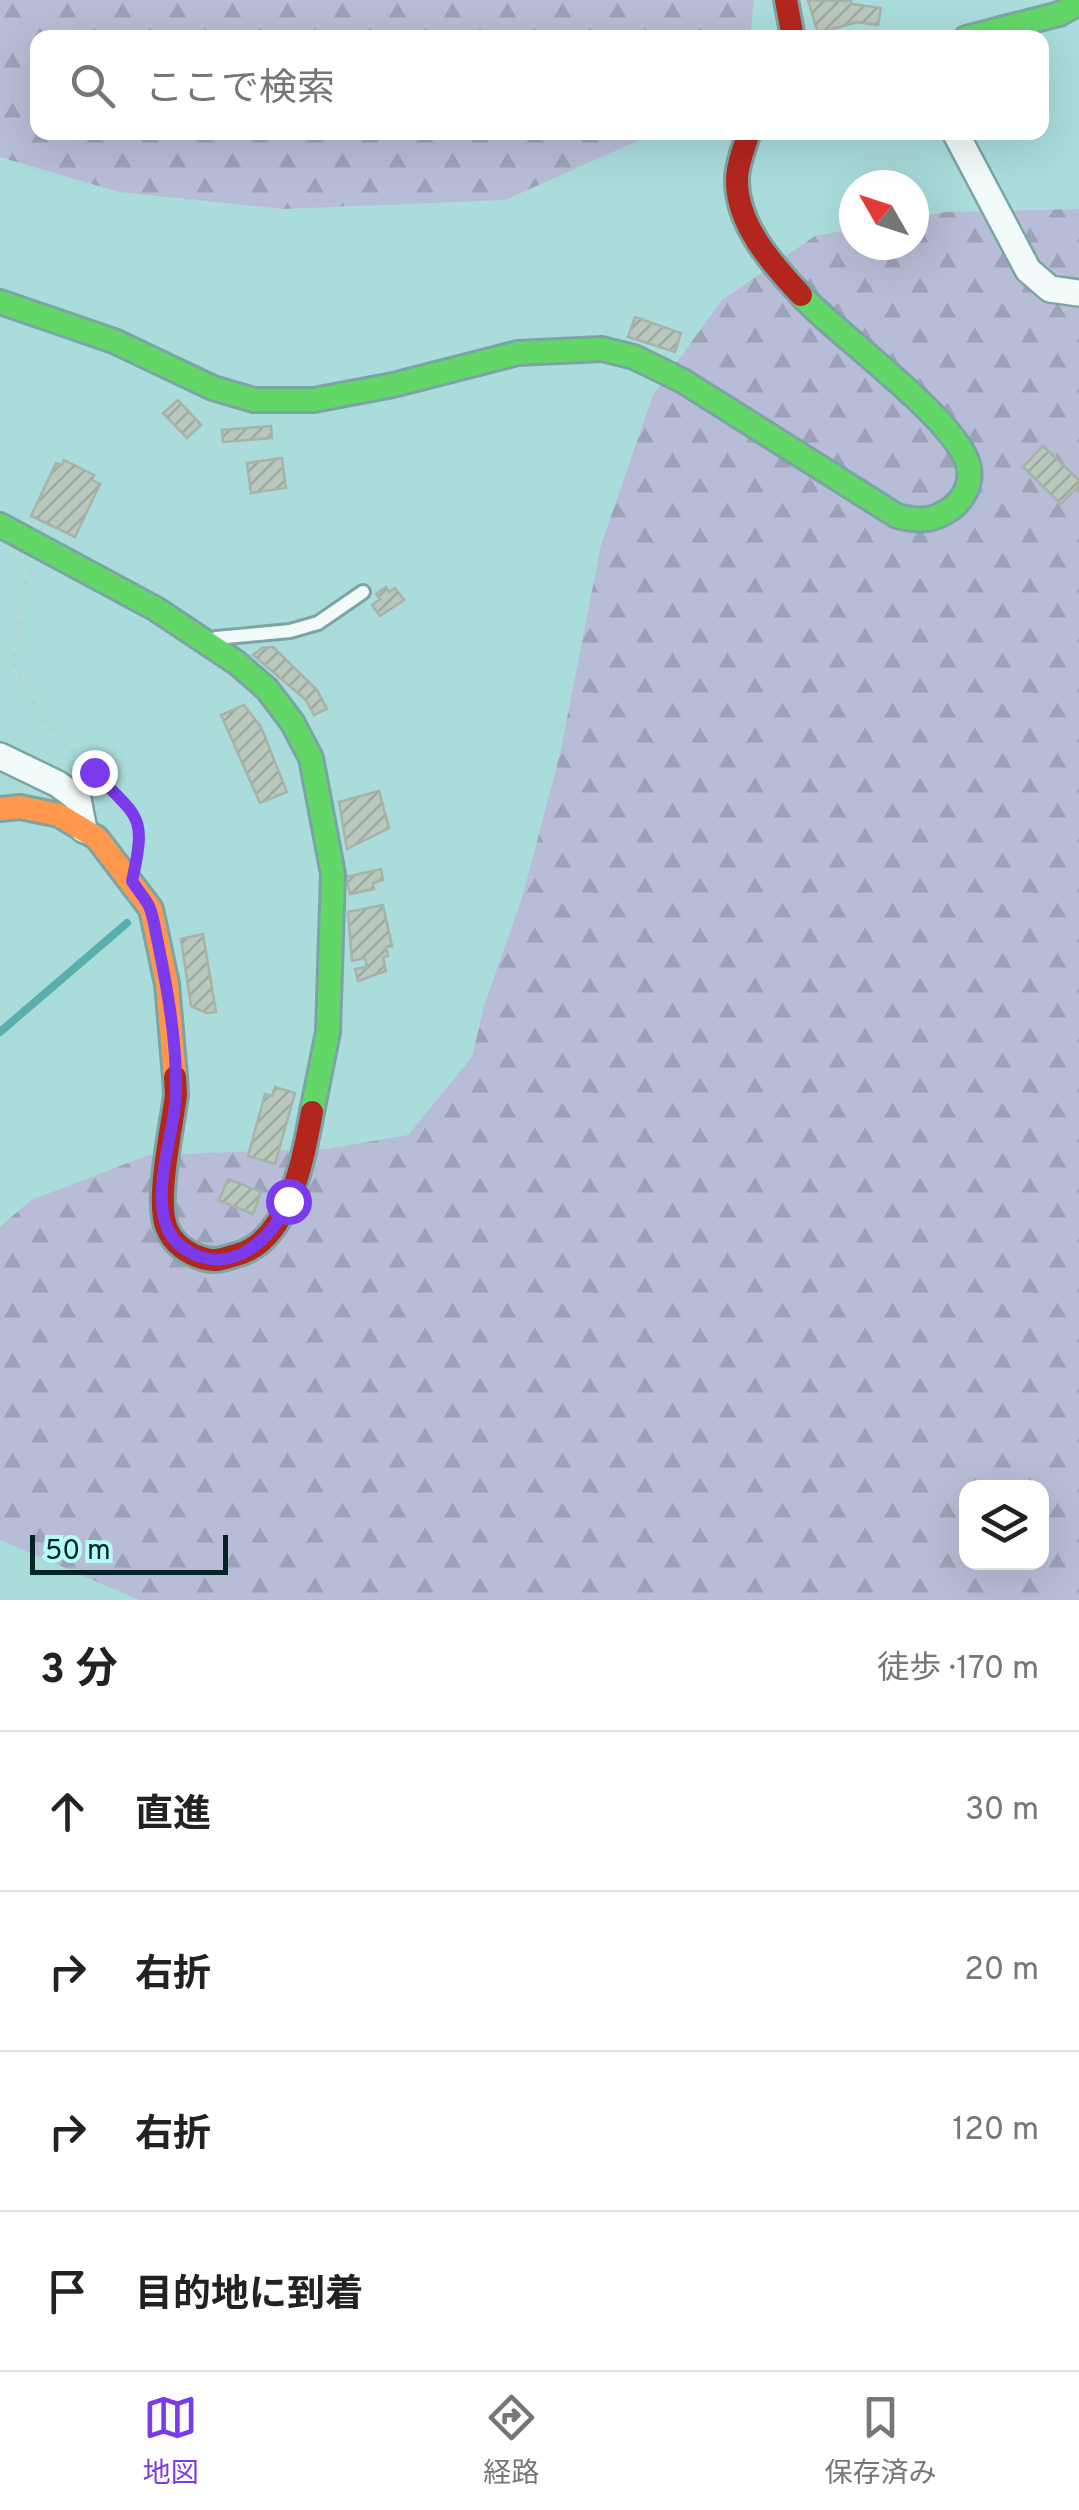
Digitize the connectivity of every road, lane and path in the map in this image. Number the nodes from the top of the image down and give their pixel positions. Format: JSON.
{"nodes":[{"id":1,"x":786,"y":0,"type":"edge"},
{"id":2,"x":1079,"y":3,"type":"edge"},
{"id":3,"x":791,"y":30,"type":"edge"},
{"id":4,"x":997,"y":30,"type":"edge"},
{"id":5,"x":745,"y":140,"type":"edge"},
{"id":6,"x":958,"y":140,"type":"edge"},
{"id":7,"x":1079,"y":293,"type":"edge"},
{"id":8,"x":0,"y":302,"type":"edge"},
{"id":9,"x":0,"y":524,"type":"edge"},
{"id":10,"x":43,"y":546,"type":"junction"},
{"id":11,"x":363,"y":592,"type":"dead end"},
{"id":12,"x":202,"y":640,"type":"junction"},
{"id":13,"x":0,"y":756,"type":"edge"},
{"id":14,"x":0,"y":809,"type":"edge"},
{"id":15,"x":84,"y":830,"type":"junction"},
{"id":16,"x":132,"y":881,"type":"junction"}],
"edges":[{"from":1,"to":3,"type":"street"},
{"from":2,"to":4,"type":"street"},
{"from":5,"to":8,"type":"street"},
{"from":6,"to":7,"type":"street"},
{"from":9,"to":10,"type":"street"},
{"from":10,"to":12,"type":"street"},
{"from":10,"to":16,"type":"path"},
{"from":11,"to":12,"type":"lane"},
{"from":12,"to":16,"type":"street"},
{"from":13,"to":15,"type":"street"},
{"from":14,"to":15,"type":"street"},
{"from":15,"to":16,"type":"street"}]}
